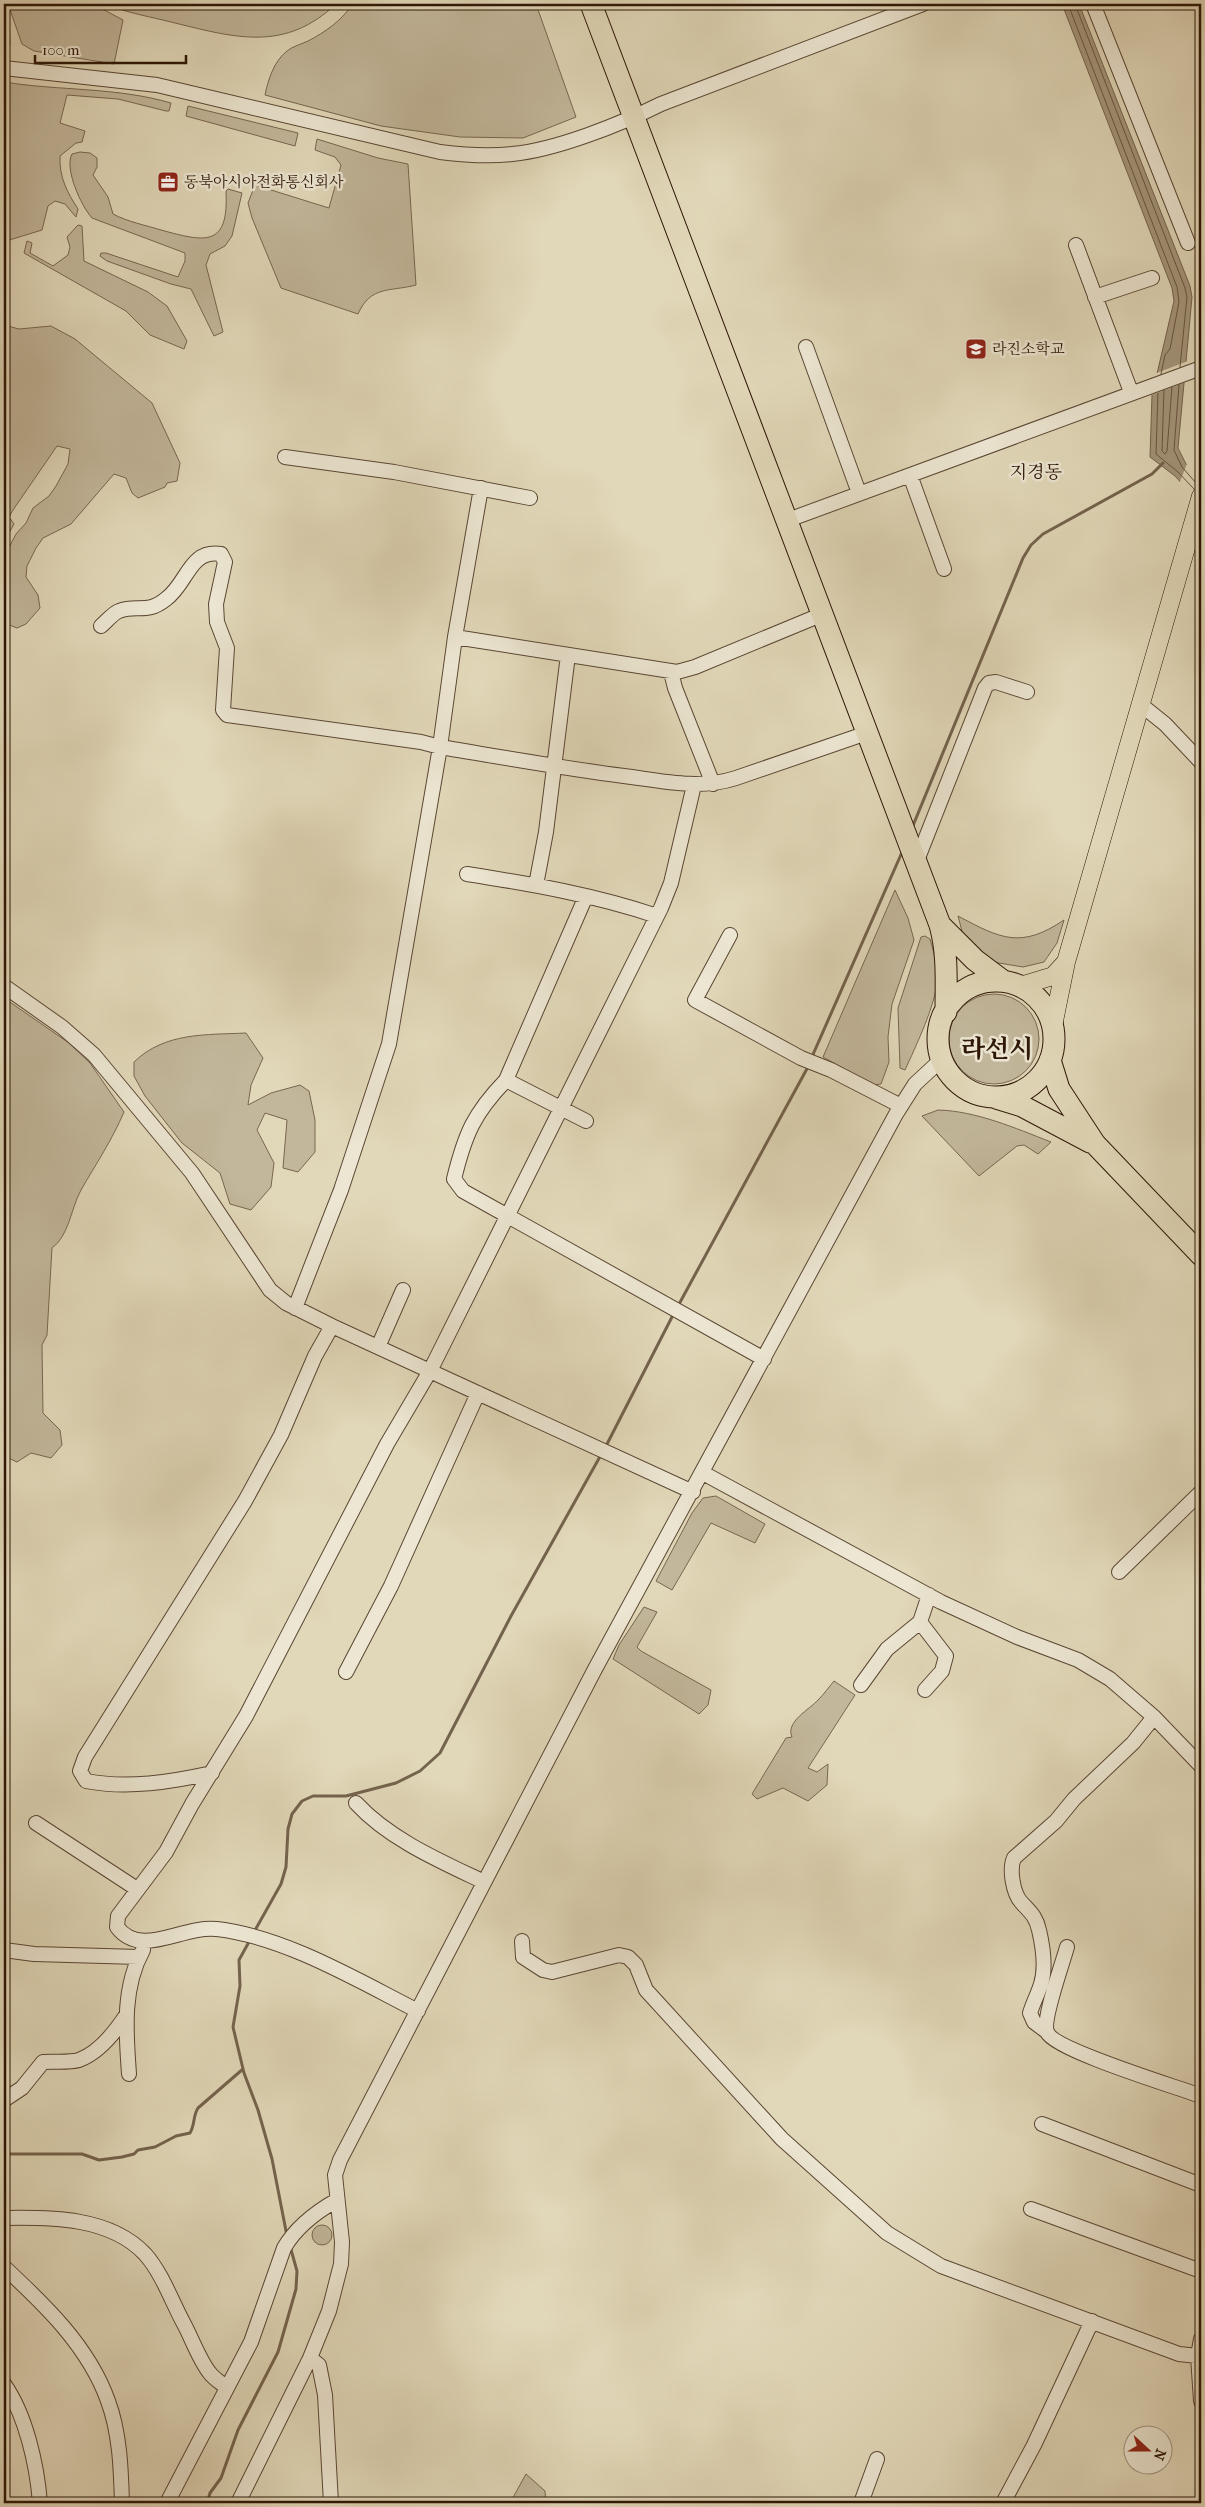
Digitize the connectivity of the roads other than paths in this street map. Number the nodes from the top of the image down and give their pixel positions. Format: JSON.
{"nodes":[{"id":1,"x":591,"y":4,"type":"edge"},
{"id":2,"x":923,"y":4,"type":"edge"},
{"id":3,"x":1093,"y":4,"type":"edge"},
{"id":4,"x":4,"y":68,"type":"edge"},
{"id":5,"x":634,"y":118,"type":"junction"},
{"id":6,"x":1188,"y":243,"type":"dead end"},
{"id":7,"x":1076,"y":245,"type":"dead end"},
{"id":8,"x":1152,"y":278,"type":"dead end"},
{"id":9,"x":1096,"y":297,"type":"junction"},
{"id":10,"x":806,"y":347,"type":"dead end"},
{"id":11,"x":1195,"y":369,"type":"edge"},
{"id":12,"x":1131,"y":392,"type":"junction"},
{"id":13,"x":285,"y":457,"type":"dead end"},
{"id":14,"x":910,"y":474,"type":"junction"},
{"id":15,"x":480,"y":488,"type":"junction"},
{"id":16,"x":860,"y":494,"type":"junction"},
{"id":17,"x":530,"y":498,"type":"dead end"},
{"id":18,"x":1199,"y":502,"type":"edge"},
{"id":19,"x":788,"y":520,"type":"junction"},
{"id":20,"x":944,"y":568,"type":"dead end"},
{"id":21,"x":823,"y":614,"type":"junction"},
{"id":22,"x":101,"y":626,"type":"dead end"},
{"id":23,"x":455,"y":637,"type":"junction"},
{"id":24,"x":568,"y":655,"type":"junction"},
{"id":25,"x":671,"y":672,"type":"junction"},
{"id":26,"x":1027,"y":692,"type":"dead end"},
{"id":27,"x":1140,"y":704,"type":"junction"},
{"id":28,"x":867,"y":733,"type":"junction"},
{"id":29,"x":440,"y":748,"type":"junction"},
{"id":30,"x":1201,"y":762,"type":"edge"},
{"id":31,"x":554,"y":766,"type":"junction"},
{"id":32,"x":714,"y":784,"type":"junction"},
{"id":33,"x":694,"y":785,"type":"junction"},
{"id":34,"x":914,"y":857,"type":"junction"},
{"id":35,"x":467,"y":874,"type":"dead end"},
{"id":36,"x":536,"y":885,"type":"junction"},
{"id":37,"x":586,"y":896,"type":"junction"},
{"id":38,"x":657,"y":916,"type":"junction"},
{"id":39,"x":940,"y":926,"type":"junction"},
{"id":40,"x":730,"y":935,"type":"dead end"},
{"id":41,"x":1066,"y":962,"type":"junction"},
{"id":42,"x":1012,"y":984,"type":"junction"},
{"id":43,"x":4,"y":986,"type":"edge"},
{"id":44,"x":946,"y":1012,"type":"junction"},
{"id":45,"x":1053,"y":1026,"type":"junction"},
{"id":46,"x":942,"y":1059,"type":"junction"},
{"id":47,"x":1050,"y":1060,"type":"junction"},
{"id":48,"x":506,"y":1080,"type":"junction"},
{"id":49,"x":990,"y":1097,"type":"junction"},
{"id":50,"x":901,"y":1106,"type":"junction"},
{"id":51,"x":560,"y":1108,"type":"junction"},
{"id":52,"x":586,"y":1121,"type":"dead end"},
{"id":53,"x":1095,"y":1144,"type":"junction"},
{"id":54,"x":507,"y":1215,"type":"junction"},
{"id":55,"x":1201,"y":1255,"type":"edge"},
{"id":56,"x":402,"y":1290,"type":"dead end"},
{"id":57,"x":295,"y":1308,"type":"junction"},
{"id":58,"x":332,"y":1326,"type":"junction"},
{"id":59,"x":378,"y":1348,"type":"junction"},
{"id":60,"x":764,"y":1359,"type":"junction"},
{"id":61,"x":430,"y":1371,"type":"junction"},
{"id":62,"x":478,"y":1393,"type":"junction"},
{"id":63,"x":703,"y":1473,"type":"junction"},
{"id":64,"x":693,"y":1492,"type":"junction"},
{"id":65,"x":1201,"y":1492,"type":"edge"},
{"id":66,"x":1119,"y":1572,"type":"dead end"},
{"id":67,"x":929,"y":1595,"type":"junction"},
{"id":68,"x":920,"y":1622,"type":"junction"},
{"id":69,"x":346,"y":1672,"type":"dead end"},
{"id":70,"x":861,"y":1685,"type":"dead end"},
{"id":71,"x":925,"y":1690,"type":"dead end"},
{"id":72,"x":1154,"y":1717,"type":"junction"},
{"id":73,"x":1201,"y":1766,"type":"edge"},
{"id":74,"x":212,"y":1773,"type":"junction"},
{"id":75,"x":356,"y":1803,"type":"dead end"},
{"id":76,"x":36,"y":1824,"type":"dead end"},
{"id":77,"x":484,"y":1882,"type":"junction"},
{"id":78,"x":137,"y":1888,"type":"junction"},
{"id":79,"x":522,"y":1941,"type":"dead end"},
{"id":80,"x":147,"y":1943,"type":"junction"},
{"id":81,"x":1067,"y":1947,"type":"dead end"},
{"id":82,"x":4,"y":1950,"type":"edge"},
{"id":83,"x":139,"y":1957,"type":"junction"},
{"id":84,"x":418,"y":2011,"type":"junction"},
{"id":85,"x":125,"y":2017,"type":"junction"},
{"id":86,"x":1046,"y":2031,"type":"junction"},
{"id":87,"x":129,"y":2074,"type":"dead end"},
{"id":88,"x":1201,"y":2096,"type":"edge"},
{"id":89,"x":4,"y":2100,"type":"edge"},
{"id":90,"x":1042,"y":2124,"type":"dead end"},
{"id":91,"x":1201,"y":2185,"type":"edge"},
{"id":92,"x":337,"y":2200,"type":"junction"},
{"id":93,"x":1031,"y":2209,"type":"dead end"},
{"id":94,"x":4,"y":2218,"type":"edge"},
{"id":95,"x":4,"y":2267,"type":"edge"},
{"id":96,"x":1201,"y":2271,"type":"edge"},
{"id":97,"x":1092,"y":2321,"type":"junction"},
{"id":98,"x":1201,"y":2339,"type":"edge"},
{"id":99,"x":1198,"y":2356,"type":"junction"},
{"id":100,"x":310,"y":2358,"type":"junction"},
{"id":101,"x":4,"y":2384,"type":"edge"},
{"id":102,"x":226,"y":2388,"type":"junction"},
{"id":103,"x":1201,"y":2401,"type":"edge"},
{"id":104,"x":877,"y":2459,"type":"dead end"},
{"id":105,"x":40,"y":2503,"type":"edge"},
{"id":106,"x":122,"y":2503,"type":"edge"},
{"id":107,"x":167,"y":2503,"type":"edge"},
{"id":108,"x":238,"y":2503,"type":"edge"},
{"id":109,"x":331,"y":2503,"type":"edge"},
{"id":110,"x":861,"y":2503,"type":"edge"},
{"id":111,"x":1003,"y":2503,"type":"edge"}],
"edges":[{"from":1,"to":5,"type":"highway"},
{"from":2,"to":5,"type":"street"},
{"from":3,"to":6,"type":"street"},
{"from":4,"to":5,"type":"street"},
{"from":5,"to":19,"type":"highway"},
{"from":7,"to":9,"type":"street"},
{"from":8,"to":9,"type":"street"},
{"from":9,"to":12,"type":"street"},
{"from":10,"to":16,"type":"street"},
{"from":11,"to":12,"type":"street"},
{"from":12,"to":14,"type":"street"},
{"from":13,"to":15,"type":"street"},
{"from":14,"to":16,"type":"street"},
{"from":14,"to":20,"type":"street"},
{"from":15,"to":17,"type":"street"},
{"from":15,"to":23,"type":"street"},
{"from":16,"to":19,"type":"street"},
{"from":18,"to":27,"type":"main road"},
{"from":19,"to":21,"type":"highway"},
{"from":21,"to":25,"type":"street"},
{"from":21,"to":28,"type":"highway"},
{"from":22,"to":29,"type":"street"},
{"from":23,"to":24,"type":"street"},
{"from":23,"to":29,"type":"street"},
{"from":24,"to":25,"type":"street"},
{"from":24,"to":31,"type":"street"},
{"from":25,"to":32,"type":"street"},
{"from":26,"to":34,"type":"street"},
{"from":27,"to":30,"type":"street"},
{"from":27,"to":41,"type":"main road"},
{"from":28,"to":32,"type":"street"},
{"from":28,"to":34,"type":"highway"},
{"from":29,"to":31,"type":"street"},
{"from":29,"to":57,"type":"street"},
{"from":31,"to":33,"type":"street"},
{"from":31,"to":36,"type":"street"},
{"from":32,"to":33,"type":"street"},
{"from":33,"to":38,"type":"street"},
{"from":34,"to":39,"type":"highway"},
{"from":35,"to":36,"type":"street"},
{"from":36,"to":37,"type":"street"},
{"from":37,"to":38,"type":"street"},
{"from":37,"to":48,"type":"street"},
{"from":38,"to":51,"type":"street"},
{"from":39,"to":42,"type":"highway"},
{"from":39,"to":44,"type":"highway"},
{"from":40,"to":50,"type":"street"},
{"from":41,"to":42,"type":"main road"},
{"from":41,"to":45,"type":"main road"},
{"from":42,"to":44,"type":"highway"},
{"from":42,"to":45,"type":"highway"},
{"from":43,"to":57,"type":"street"},
{"from":44,"to":46,"type":"highway"},
{"from":45,"to":47,"type":"highway"},
{"from":46,"to":49,"type":"highway"},
{"from":46,"to":50,"type":"street"},
{"from":47,"to":49,"type":"highway"},
{"from":47,"to":53,"type":"highway"},
{"from":48,"to":51,"type":"street"},
{"from":48,"to":54,"type":"street"},
{"from":49,"to":53,"type":"highway"},
{"from":50,"to":60,"type":"street"},
{"from":51,"to":52,"type":"street"},
{"from":51,"to":54,"type":"street"},
{"from":53,"to":55,"type":"highway"},
{"from":54,"to":60,"type":"street"},
{"from":54,"to":61,"type":"street"},
{"from":56,"to":59,"type":"street"},
{"from":57,"to":58,"type":"street"},
{"from":58,"to":59,"type":"street"},
{"from":58,"to":74,"type":"street"},
{"from":59,"to":61,"type":"street"},
{"from":60,"to":63,"type":"street"},
{"from":61,"to":62,"type":"street"},
{"from":61,"to":74,"type":"street"},
{"from":62,"to":64,"type":"street"},
{"from":62,"to":69,"type":"street"},
{"from":63,"to":64,"type":"street"},
{"from":63,"to":67,"type":"street"},
{"from":64,"to":77,"type":"street"},
{"from":65,"to":66,"type":"street"},
{"from":67,"to":68,"type":"street"},
{"from":67,"to":72,"type":"street"},
{"from":68,"to":70,"type":"street"},
{"from":68,"to":71,"type":"street"},
{"from":72,"to":73,"type":"street"},
{"from":72,"to":86,"type":"street"},
{"from":74,"to":78,"type":"street"},
{"from":75,"to":77,"type":"street"},
{"from":76,"to":78,"type":"street"},
{"from":77,"to":84,"type":"street"},
{"from":78,"to":80,"type":"street"},
{"from":79,"to":97,"type":"street"},
{"from":80,"to":83,"type":"street"},
{"from":80,"to":84,"type":"street"},
{"from":81,"to":86,"type":"street"},
{"from":82,"to":83,"type":"street"},
{"from":83,"to":85,"type":"street"},
{"from":84,"to":92,"type":"street"},
{"from":85,"to":87,"type":"street"},
{"from":85,"to":89,"type":"street"},
{"from":86,"to":88,"type":"street"},
{"from":90,"to":91,"type":"street"},
{"from":92,"to":100,"type":"street"},
{"from":92,"to":102,"type":"street"},
{"from":93,"to":96,"type":"street"},
{"from":94,"to":102,"type":"street"},
{"from":95,"to":106,"type":"street"},
{"from":97,"to":99,"type":"street"},
{"from":97,"to":111,"type":"street"},
{"from":98,"to":99,"type":"street"},
{"from":99,"to":103,"type":"street"},
{"from":100,"to":108,"type":"street"},
{"from":100,"to":109,"type":"street"},
{"from":101,"to":105,"type":"street"},
{"from":102,"to":107,"type":"street"},
{"from":104,"to":110,"type":"street"}]}
